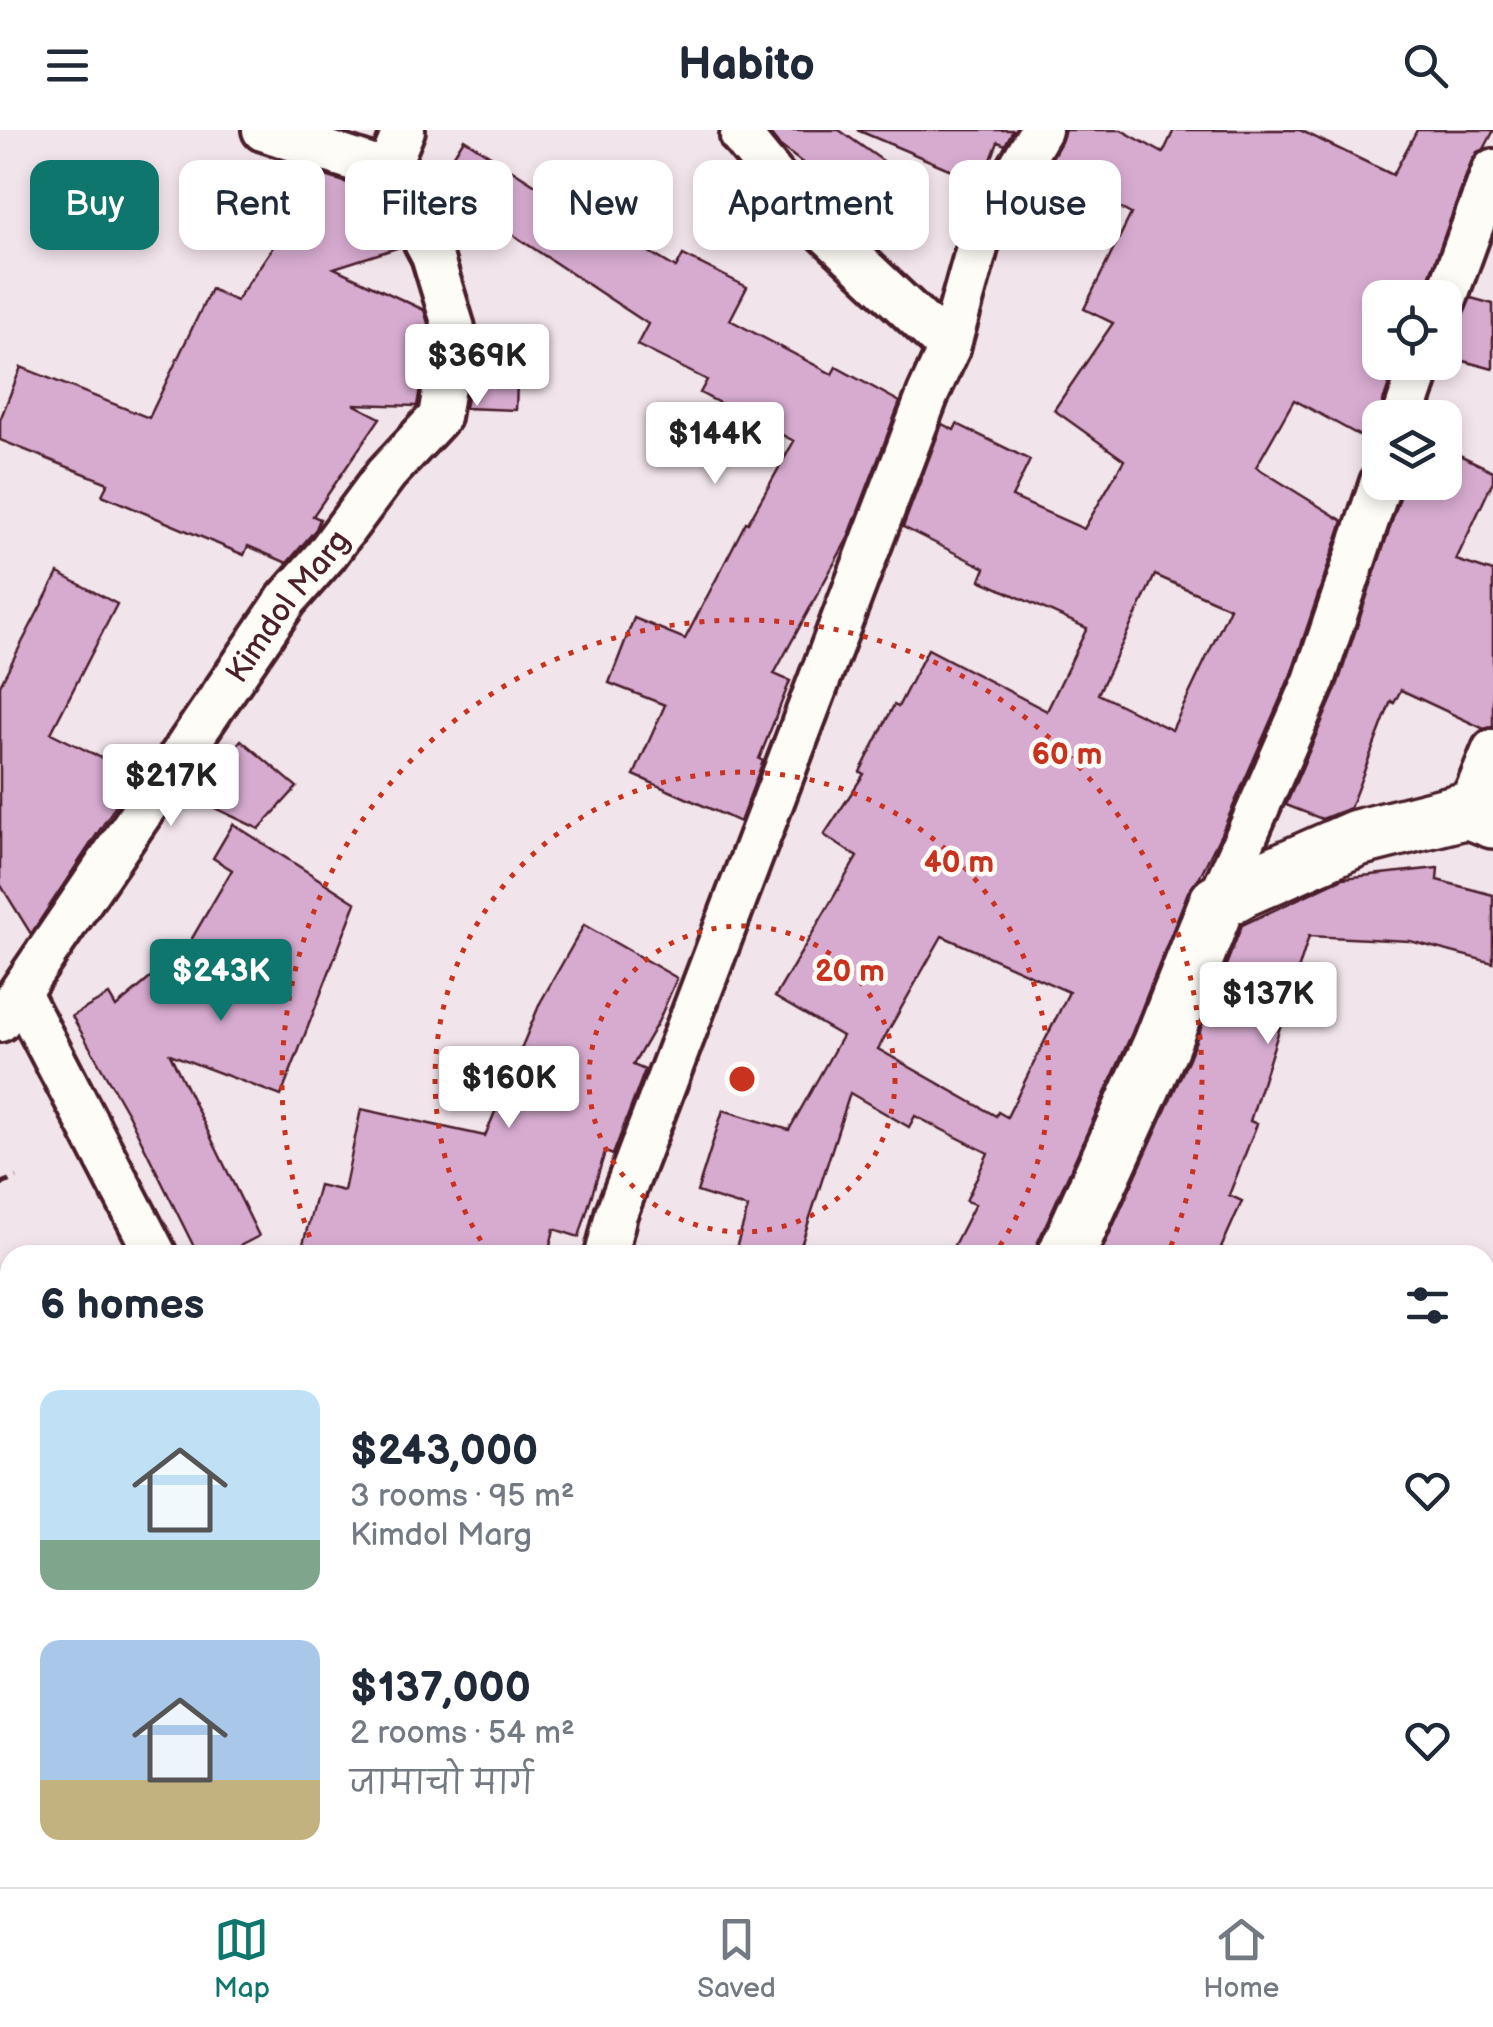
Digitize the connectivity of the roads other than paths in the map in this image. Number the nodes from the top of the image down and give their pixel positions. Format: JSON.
{"nodes":[{"id":1,"x":263,"y":130,"type":"edge"},
{"id":2,"x":404,"y":130,"type":"edge"},
{"id":3,"x":742,"y":130,"type":"edge"},
{"id":4,"x":1041,"y":130,"type":"edge"},
{"id":5,"x":354,"y":160,"type":"edge"},
{"id":6,"x":392,"y":160,"type":"edge"},
{"id":7,"x":1493,"y":170,"type":"edge"},
{"id":8,"x":429,"y":250,"type":"edge"},
{"id":9,"x":1452,"y":280,"type":"edge"},
{"id":10,"x":948,"y":348,"type":"junction"},
{"id":11,"x":1375,"y":500,"type":"edge"},
{"id":12,"x":1493,"y":750,"type":"edge"},
{"id":13,"x":1480,"y":815,"type":"edge"},
{"id":14,"x":1216,"y":903,"type":"junction"},
{"id":15,"x":10,"y":1007,"type":"edge"},
{"id":16,"x":150,"y":1245,"type":"edge"},
{"id":17,"x":608,"y":1245,"type":"edge"},
{"id":18,"x":1070,"y":1245,"type":"edge"}],
"edges":[{"from":1,"to":5,"type":"street"},
{"from":2,"to":6,"type":"street"},
{"from":3,"to":10,"type":"street"},
{"from":4,"to":10,"type":"street"},
{"from":7,"to":9,"type":"street"},
{"from":8,"to":15,"type":"street","name":"Kimdol Marg"},
{"from":10,"to":17,"type":"street"},
{"from":11,"to":14,"type":"street"},
{"from":12,"to":13,"type":"street"},
{"from":13,"to":14,"type":"street"},
{"from":14,"to":18,"type":"street"},
{"from":15,"to":16,"type":"street"}]}
